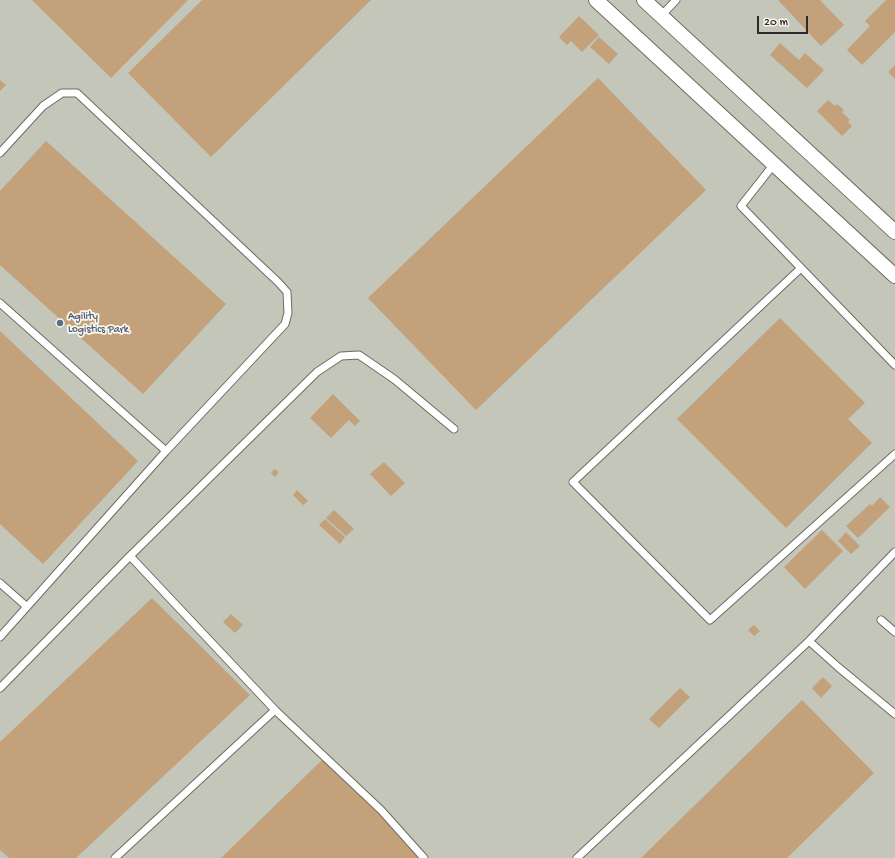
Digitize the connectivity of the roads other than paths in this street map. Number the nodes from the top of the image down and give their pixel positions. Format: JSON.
{"nodes":[{"id":1,"x":596,"y":0,"type":"edge"},
{"id":2,"x":644,"y":0,"type":"edge"},
{"id":3,"x":676,"y":0,"type":"edge"},
{"id":4,"x":661,"y":16,"type":"junction"},
{"id":5,"x":0,"y":153,"type":"edge"},
{"id":6,"x":774,"y":164,"type":"junction"},
{"id":7,"x":895,"y":232,"type":"edge"},
{"id":8,"x":801,"y":268,"type":"junction"},
{"id":9,"x":895,"y":276,"type":"edge"},
{"id":10,"x":0,"y":302,"type":"edge"},
{"id":11,"x":895,"y":365,"type":"edge"},
{"id":12,"x":454,"y":429,"type":"dead end"},
{"id":13,"x":166,"y":451,"type":"junction"},
{"id":14,"x":895,"y":454,"type":"edge"},
{"id":15,"x":895,"y":552,"type":"edge"},
{"id":16,"x":130,"y":556,"type":"junction"},
{"id":17,"x":0,"y":583,"type":"edge"},
{"id":18,"x":26,"y":606,"type":"junction"},
{"id":19,"x":881,"y":620,"type":"dead end"},
{"id":20,"x":895,"y":632,"type":"edge"},
{"id":21,"x":0,"y":637,"type":"edge"},
{"id":22,"x":809,"y":641,"type":"junction"},
{"id":23,"x":0,"y":688,"type":"edge"},
{"id":24,"x":275,"y":710,"type":"junction"},
{"id":25,"x":895,"y":714,"type":"edge"},
{"id":26,"x":115,"y":858,"type":"edge"},
{"id":27,"x":424,"y":858,"type":"edge"},
{"id":28,"x":577,"y":858,"type":"edge"}],
"edges":[{"from":1,"to":6,"type":"street"},
{"from":2,"to":4,"type":"street"},
{"from":3,"to":4,"type":"lane"},
{"from":4,"to":7,"type":"street"},
{"from":5,"to":13,"type":"lane"},
{"from":6,"to":8,"type":"lane"},
{"from":6,"to":9,"type":"street"},
{"from":8,"to":11,"type":"lane"},
{"from":8,"to":14,"type":"lane"},
{"from":10,"to":13,"type":"lane"},
{"from":12,"to":16,"type":"lane"},
{"from":13,"to":18,"type":"lane"},
{"from":15,"to":22,"type":"lane"},
{"from":16,"to":23,"type":"lane"},
{"from":16,"to":24,"type":"lane"},
{"from":17,"to":18,"type":"lane"},
{"from":18,"to":21,"type":"lane"},
{"from":19,"to":20,"type":"lane"},
{"from":22,"to":25,"type":"lane"},
{"from":22,"to":28,"type":"lane"},
{"from":24,"to":26,"type":"lane"},
{"from":24,"to":27,"type":"lane"}]}
